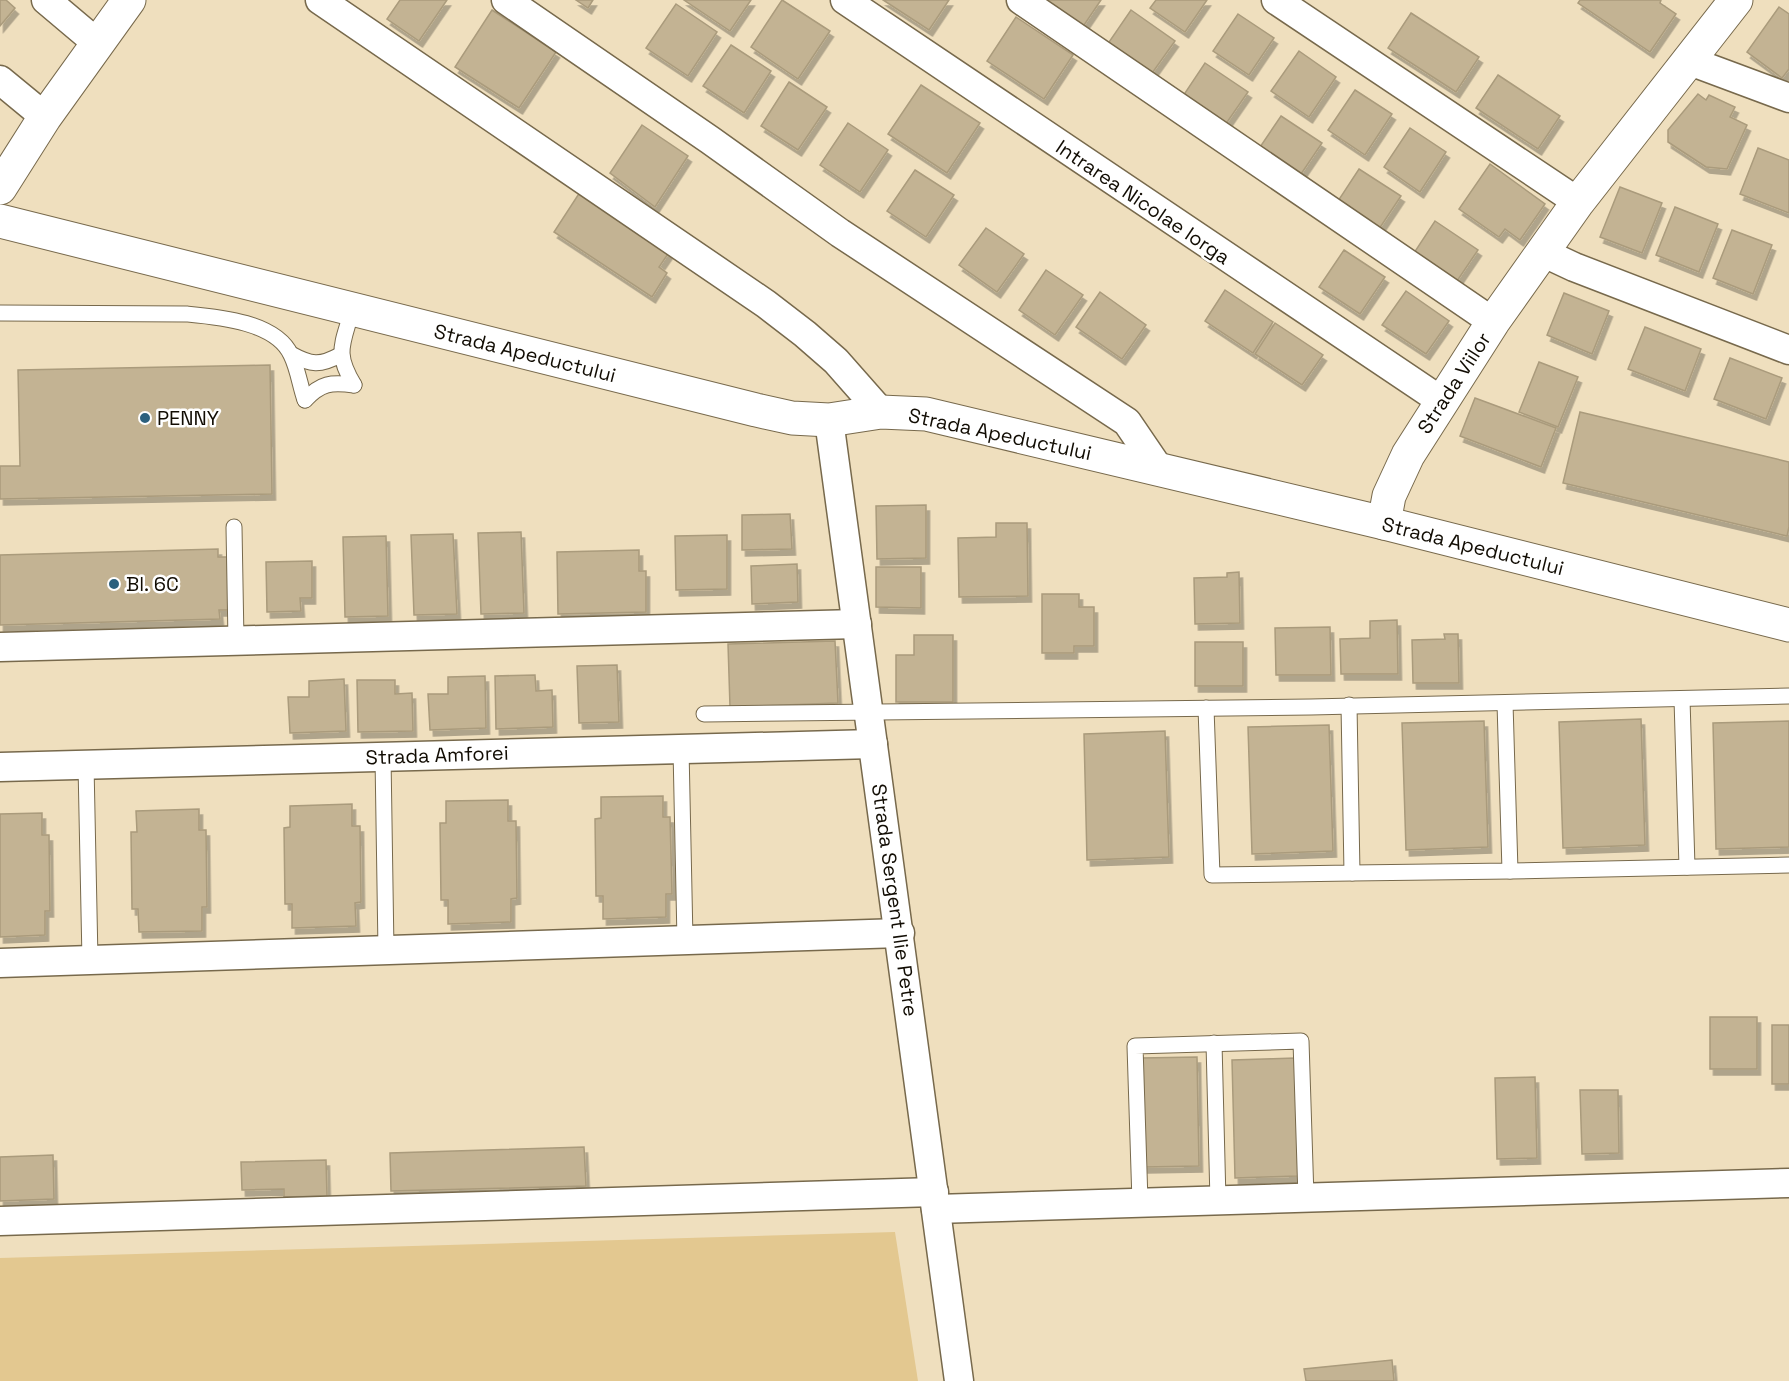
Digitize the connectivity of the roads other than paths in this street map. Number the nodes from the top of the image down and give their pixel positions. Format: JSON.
{"nodes":[{"id":1,"x":46,"y":0,"type":"edge"},
{"id":2,"x":129,"y":0,"type":"edge"},
{"id":3,"x":320,"y":0,"type":"edge"},
{"id":4,"x":506,"y":0,"type":"edge"},
{"id":5,"x":844,"y":0,"type":"edge"},
{"id":6,"x":1021,"y":0,"type":"edge"},
{"id":7,"x":1276,"y":0,"type":"edge"},
{"id":8,"x":1736,"y":0,"type":"edge"},
{"id":9,"x":97,"y":43,"type":"junction"},
{"id":10,"x":1687,"y":60,"type":"junction"},
{"id":11,"x":0,"y":80,"type":"edge"},
{"id":12,"x":1789,"y":99,"type":"edge"},
{"id":13,"x":45,"y":117,"type":"junction"},
{"id":14,"x":0,"y":188,"type":"edge"},
{"id":15,"x":1578,"y":202,"type":"junction"},
{"id":16,"x":0,"y":220,"type":"edge"},
{"id":17,"x":1542,"y":252,"type":"junction"},
{"id":18,"x":352,"y":310,"type":"junction"},
{"id":19,"x":0,"y":313,"type":"edge"},
{"id":20,"x":1493,"y":322,"type":"junction"},
{"id":21,"x":1789,"y":350,"type":"edge"},
{"id":22,"x":291,"y":354,"type":"junction"},
{"id":23,"x":340,"y":355,"type":"junction"},
{"id":24,"x":1443,"y":402,"type":"junction"},
{"id":25,"x":881,"y":412,"type":"junction"},
{"id":26,"x":829,"y":420,"type":"junction"},
{"id":27,"x":1159,"y":470,"type":"junction"},
{"id":28,"x":1384,"y":523,"type":"junction"},
{"id":29,"x":234,"y":527,"type":"dead end"},
{"id":30,"x":1788,"y":621,"type":"edge"},
{"id":31,"x":857,"y":624,"type":"junction"},
{"id":32,"x":236,"y":640,"type":"junction"},
{"id":33,"x":0,"y":647,"type":"edge"},
{"id":34,"x":1789,"y":696,"type":"edge"},
{"id":35,"x":1682,"y":699,"type":"junction"},
{"id":36,"x":1505,"y":703,"type":"junction"},
{"id":37,"x":1349,"y":705,"type":"junction"},
{"id":38,"x":1206,"y":708,"type":"junction"},
{"id":39,"x":869,"y":712,"type":"junction"},
{"id":40,"x":704,"y":714,"type":"dead end"},
{"id":41,"x":873,"y":744,"type":"junction"},
{"id":42,"x":681,"y":749,"type":"junction"},
{"id":43,"x":383,"y":757,"type":"junction"},
{"id":44,"x":86,"y":765,"type":"junction"},
{"id":45,"x":0,"y":766,"type":"edge"},
{"id":46,"x":1789,"y":865,"type":"edge"},
{"id":47,"x":1687,"y":867,"type":"junction"},
{"id":48,"x":1510,"y":871,"type":"junction"},
{"id":49,"x":1352,"y":873,"type":"junction"},
{"id":50,"x":900,"y":933,"type":"junction"},
{"id":51,"x":686,"y":940,"type":"junction"},
{"id":52,"x":386,"y":950,"type":"junction"},
{"id":53,"x":90,"y":960,"type":"junction"},
{"id":54,"x":0,"y":963,"type":"edge"},
{"id":55,"x":1214,"y":1043,"type":"junction"},
{"id":56,"x":1789,"y":1183,"type":"edge"},
{"id":57,"x":1306,"y":1198,"type":"junction"},
{"id":58,"x":935,"y":1201,"type":"junction"},
{"id":59,"x":1218,"y":1201,"type":"junction"},
{"id":60,"x":1140,"y":1202,"type":"junction"},
{"id":61,"x":0,"y":1221,"type":"edge"},
{"id":62,"x":960,"y":1381,"type":"edge"}],
"edges":[{"from":1,"to":9,"type":"street"},
{"from":2,"to":9,"type":"street"},
{"from":3,"to":25,"type":"street"},
{"from":4,"to":27,"type":"street"},
{"from":5,"to":24,"type":"street","name":"Intrarea Nicolae Iorga"},
{"from":6,"to":20,"type":"street"},
{"from":7,"to":15,"type":"street"},
{"from":8,"to":10,"type":"street","name":"Strada Viilor"},
{"from":9,"to":13,"type":"street"},
{"from":10,"to":12,"type":"street"},
{"from":10,"to":15,"type":"street","name":"Strada Viilor"},
{"from":11,"to":13,"type":"street"},
{"from":13,"to":14,"type":"street"},
{"from":15,"to":17,"type":"street","name":"Strada Viilor"},
{"from":16,"to":18,"type":"street","name":"Strada Apeductului"},
{"from":17,"to":20,"type":"street","name":"Strada Viilor"},
{"from":17,"to":21,"type":"street"},
{"from":18,"to":23,"type":"lane"},
{"from":18,"to":26,"type":"street","name":"Strada Apeductului"},
{"from":19,"to":22,"type":"lane"},
{"from":20,"to":24,"type":"street","name":"Strada Viilor"},
{"from":22,"to":23,"type":"lane"},
{"from":22,"to":23,"type":"lane"},
{"from":24,"to":28,"type":"street","name":"Strada Viilor"},
{"from":25,"to":26,"type":"street","name":"Strada Apeductului"},
{"from":25,"to":27,"type":"street","name":"Strada Apeductului"},
{"from":26,"to":31,"type":"street","name":"Strada Sergent Ilie Petre"},
{"from":27,"to":28,"type":"street","name":"Strada Apeductului"},
{"from":28,"to":30,"type":"street","name":"Strada Apeductului"},
{"from":29,"to":32,"type":"lane"},
{"from":31,"to":32,"type":"street"},
{"from":31,"to":39,"type":"street","name":"Strada Sergent Ilie Petre"},
{"from":32,"to":33,"type":"street"},
{"from":34,"to":35,"type":"lane"},
{"from":35,"to":36,"type":"lane"},
{"from":35,"to":47,"type":"lane"},
{"from":36,"to":37,"type":"lane"},
{"from":36,"to":48,"type":"lane"},
{"from":37,"to":38,"type":"lane"},
{"from":37,"to":49,"type":"lane"},
{"from":38,"to":39,"type":"lane"},
{"from":38,"to":49,"type":"lane"},
{"from":39,"to":40,"type":"lane"},
{"from":39,"to":41,"type":"street","name":"Strada Sergent Ilie Petre"},
{"from":41,"to":42,"type":"street","name":"Strada Amforei"},
{"from":41,"to":50,"type":"street","name":"Strada Sergent Ilie Petre"},
{"from":42,"to":43,"type":"street","name":"Strada Amforei"},
{"from":42,"to":51,"type":"lane"},
{"from":43,"to":44,"type":"street","name":"Strada Amforei"},
{"from":43,"to":52,"type":"lane"},
{"from":44,"to":45,"type":"street","name":"Strada Amforei"},
{"from":44,"to":53,"type":"lane"},
{"from":46,"to":47,"type":"lane"},
{"from":47,"to":48,"type":"lane"},
{"from":48,"to":49,"type":"lane"},
{"from":50,"to":51,"type":"street"},
{"from":50,"to":58,"type":"street","name":"Strada Sergent Ilie Petre"},
{"from":51,"to":52,"type":"street"},
{"from":52,"to":53,"type":"street"},
{"from":53,"to":54,"type":"street"},
{"from":55,"to":57,"type":"lane"},
{"from":55,"to":59,"type":"lane"},
{"from":55,"to":60,"type":"lane"},
{"from":56,"to":57,"type":"street"},
{"from":57,"to":59,"type":"street"},
{"from":58,"to":60,"type":"street"},
{"from":58,"to":61,"type":"street"},
{"from":58,"to":62,"type":"street","name":"Strada Sergent Ilie Petre"},
{"from":59,"to":60,"type":"street"}]}
